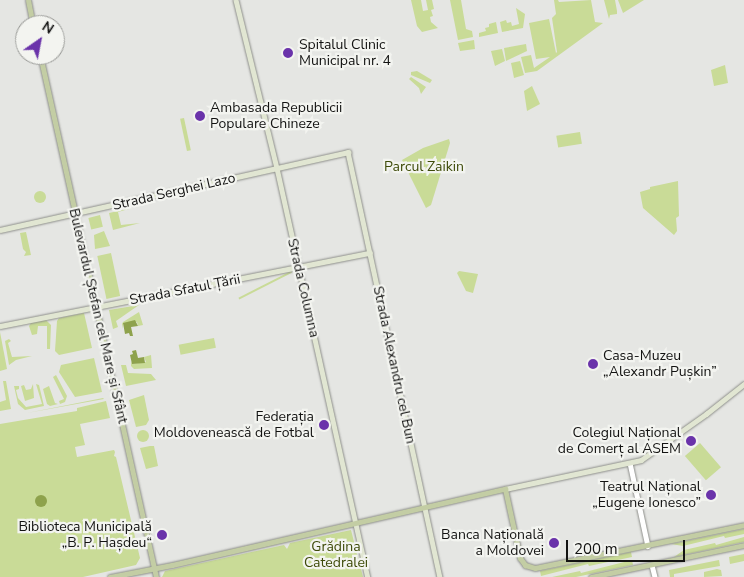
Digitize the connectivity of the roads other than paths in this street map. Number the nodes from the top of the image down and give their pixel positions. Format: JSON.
{"nodes":[{"id":1,"x":28,"y":0,"type":"edge"},
{"id":2,"x":236,"y":0,"type":"edge"},
{"id":3,"x":31,"y":15,"type":"edge"},
{"id":4,"x":42,"y":65,"type":"edge"},
{"id":5,"x":348,"y":152,"type":"joint"},
{"id":6,"x":277,"y":168,"type":"junction"},
{"id":7,"x":76,"y":214,"type":"junction"},
{"id":8,"x":0,"y":230,"type":"edge"},
{"id":9,"x":370,"y":253,"type":"junction"},
{"id":10,"x":298,"y":268,"type":"junction"},
{"id":11,"x":96,"y":307,"type":"junction"},
{"id":12,"x":0,"y":326,"type":"edge"},
{"id":13,"x":744,"y":384,"type":"edge"},
{"id":14,"x":630,"y":463,"type":"junction"},
{"id":15,"x":505,"y":489,"type":"junction"},
{"id":16,"x":425,"y":508,"type":"junction"},
{"id":17,"x":356,"y":524,"type":"junction"},
{"id":18,"x":744,"y":525,"type":"edge"},
{"id":19,"x":744,"y":545,"type":"edge"},
{"id":20,"x":648,"y":546,"type":"junction"},
{"id":21,"x":652,"y":565,"type":"junction"},
{"id":22,"x":154,"y":568,"type":"junction"},
{"id":23,"x":110,"y":577,"type":"edge"},
{"id":24,"x":156,"y":577,"type":"edge"},
{"id":25,"x":368,"y":577,"type":"edge"},
{"id":26,"x":440,"y":577,"type":"edge"},
{"id":27,"x":591,"y":577,"type":"edge"},
{"id":28,"x":655,"y":577,"type":"edge"}],
"edges":[{"from":1,"to":3,"type":"main road"},
{"from":2,"to":6,"type":"main road","name":"Strada Columna"},
{"from":4,"to":7,"type":"main road","name":"Bulevardul Ștefan cel Mare și Sfânt"},
{"from":5,"to":6,"type":"main road","name":"Strada Serghei Lazo"},
{"from":5,"to":9,"type":"main road","name":"Strada Alexandru cel Bun"},
{"from":6,"to":7,"type":"main road","name":"Strada Serghei Lazo"},
{"from":6,"to":10,"type":"main road","name":"Strada Columna"},
{"from":7,"to":8,"type":"main road","name":"Strada Serghei Lazo"},
{"from":7,"to":11,"type":"main road","name":"Bulevardul Ștefan cel Mare și Sfânt"},
{"from":9,"to":10,"type":"main road","name":"Strada Sfatul Țării"},
{"from":9,"to":16,"type":"main road","name":"Strada Alexandru cel Bun"},
{"from":10,"to":11,"type":"main road","name":"Strada Sfatul Țării"},
{"from":10,"to":17,"type":"main road","name":"Strada Columna"},
{"from":11,"to":12,"type":"main road","name":"Strada Sfatul Țării"},
{"from":11,"to":22,"type":"main road","name":"Bulevardul Ștefan cel Mare și Sfânt"},
{"from":13,"to":14,"type":"main road"},
{"from":14,"to":15,"type":"main road"},
{"from":14,"to":20,"type":"street"},
{"from":15,"to":16,"type":"main road"},
{"from":15,"to":20,"type":"main road"},
{"from":16,"to":17,"type":"main road"},
{"from":16,"to":26,"type":"main road","name":"Strada Alexandru cel Bun"},
{"from":17,"to":22,"type":"main road"},
{"from":17,"to":25,"type":"main road","name":"Strada Columna"},
{"from":18,"to":20,"type":"main road"},
{"from":19,"to":21,"type":"main road"},
{"from":21,"to":27,"type":"main road"},
{"from":21,"to":28,"type":"street"},
{"from":22,"to":23,"type":"main road"},
{"from":22,"to":24,"type":"main road","name":"Bulevardul Ștefan cel Mare și Sfânt"}]}
